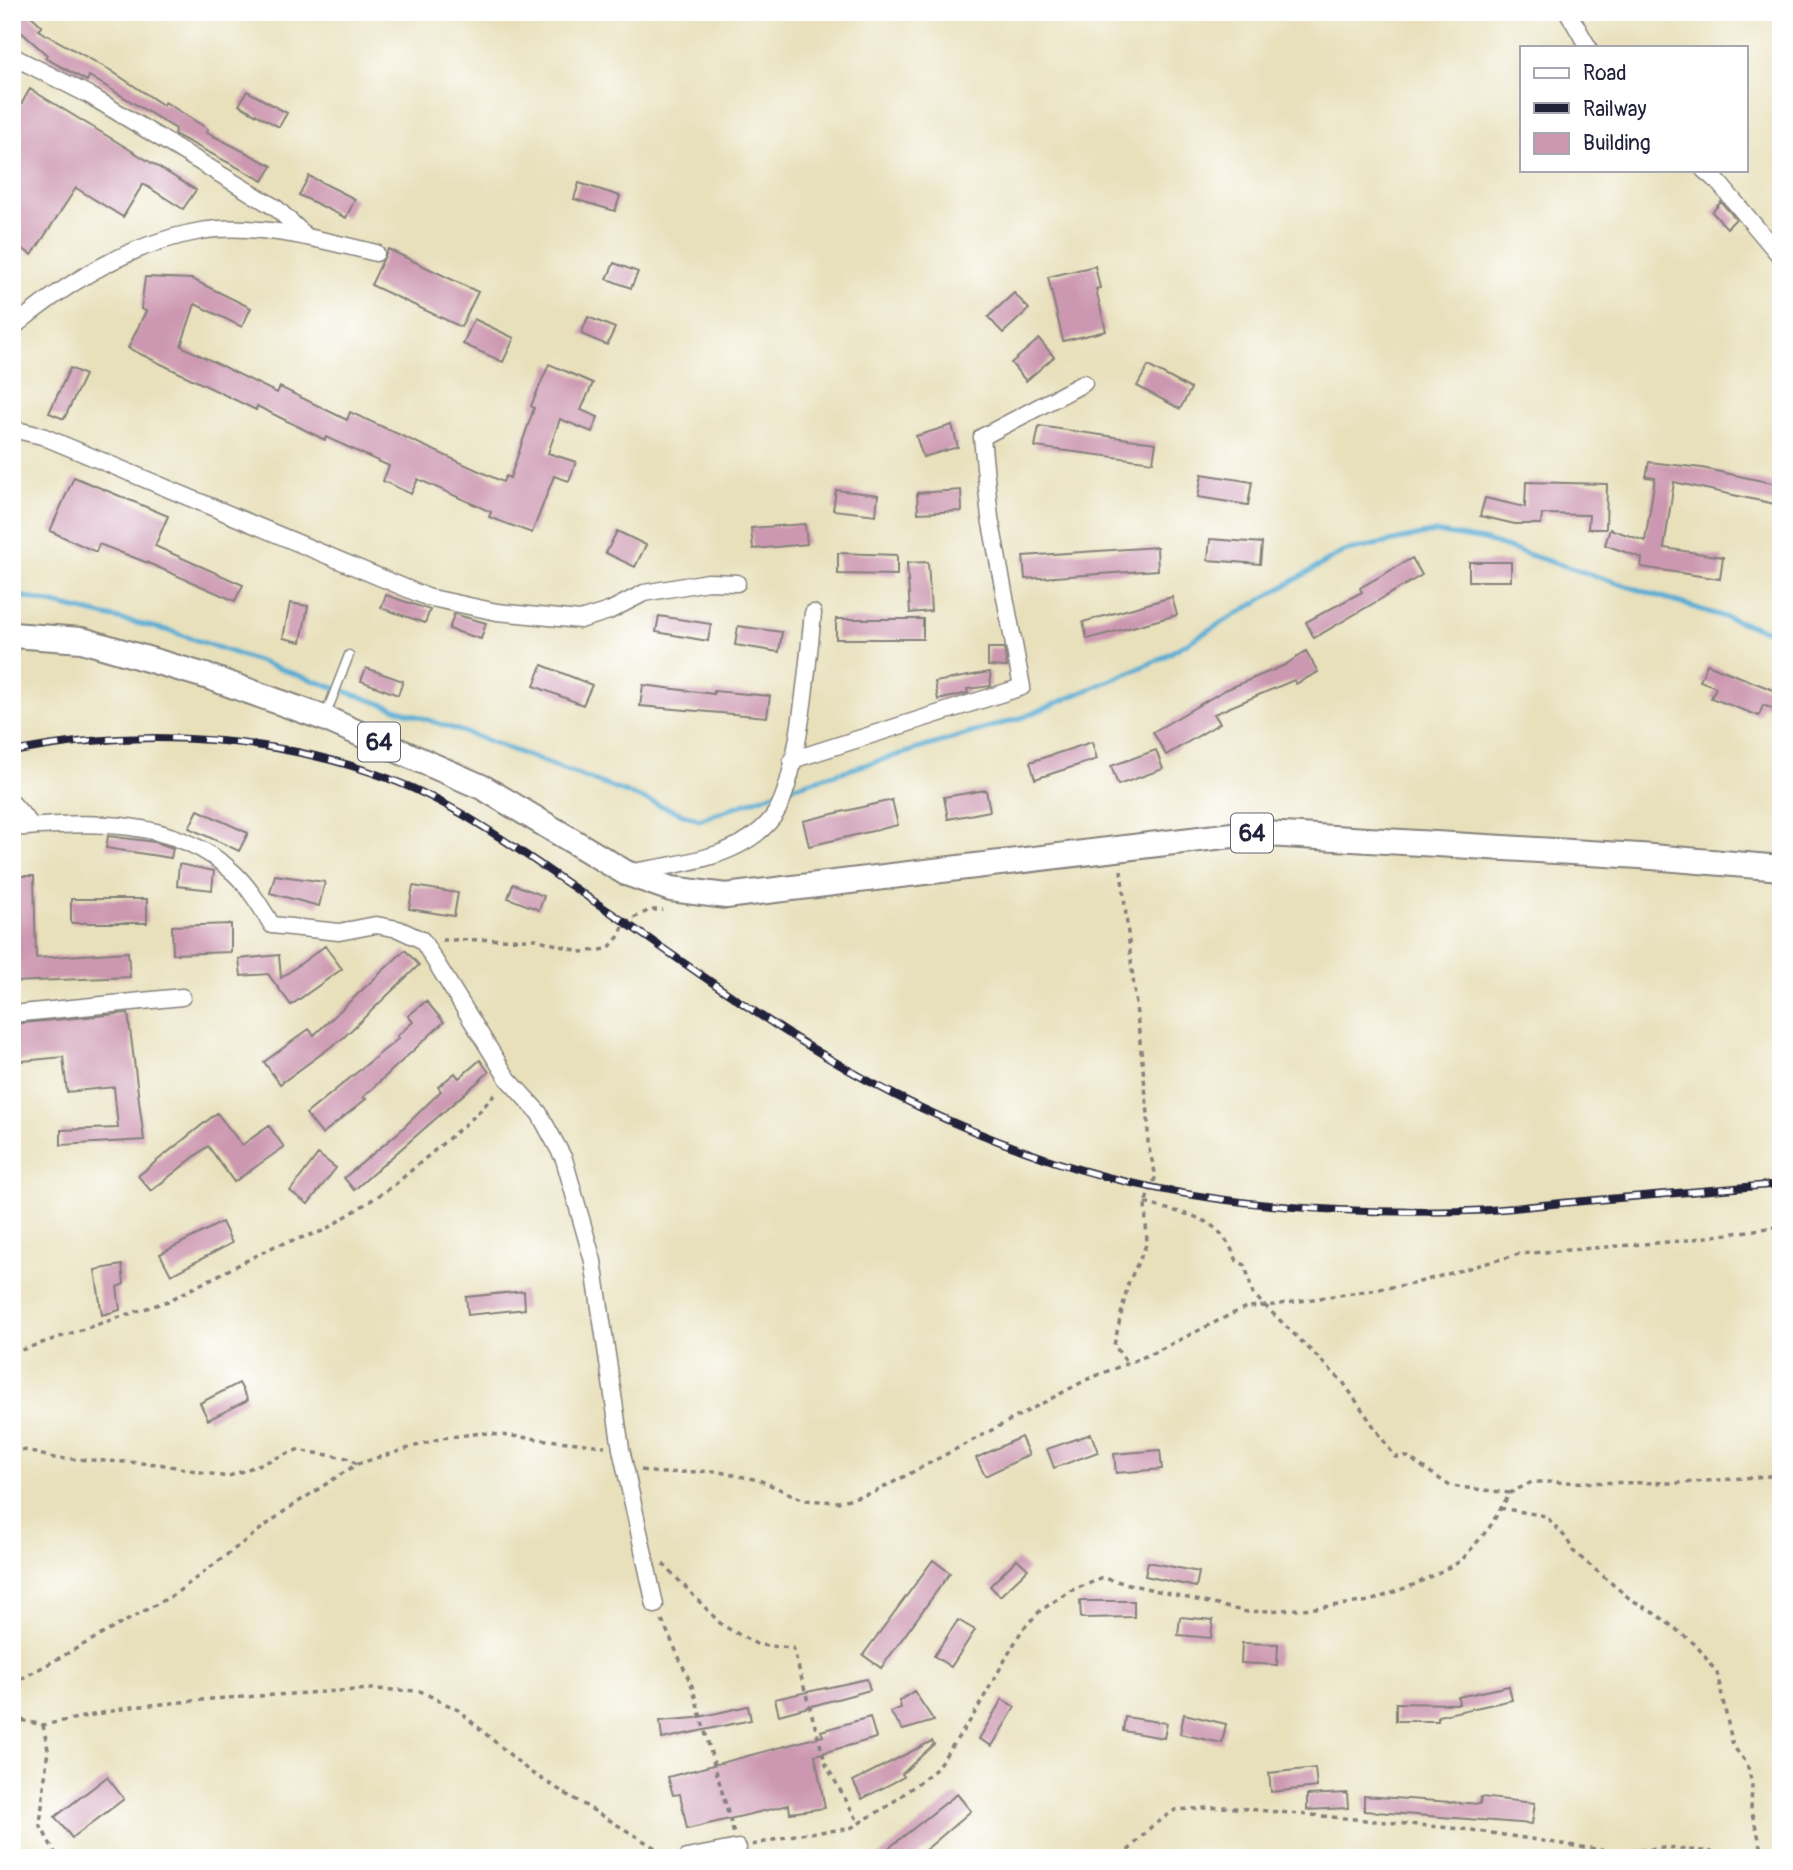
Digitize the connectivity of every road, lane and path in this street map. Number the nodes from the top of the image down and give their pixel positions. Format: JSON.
{"nodes":[{"id":1,"x":1568,"y":12,"type":"edge"},
{"id":2,"x":1587,"y":46,"type":"edge"},
{"id":3,"x":12,"y":56,"type":"edge"},
{"id":4,"x":1706,"y":172,"type":"edge"},
{"id":5,"x":307,"y":237,"type":"junction"},
{"id":6,"x":376,"y":253,"type":"dead end"},
{"id":7,"x":1781,"y":257,"type":"edge"},
{"id":8,"x":12,"y":328,"type":"edge"},
{"id":9,"x":1084,"y":383,"type":"dead end"},
{"id":10,"x":12,"y":429,"type":"edge"},
{"id":11,"x":737,"y":583,"type":"dead end"},
{"id":12,"x":813,"y":613,"type":"dead end"},
{"id":13,"x":12,"y":635,"type":"edge"},
{"id":14,"x":349,"y":655,"type":"dead end"},
{"id":15,"x":328,"y":711,"type":"junction"},
{"id":16,"x":792,"y":760,"type":"junction"},
{"id":17,"x":12,"y":803,"type":"edge"},
{"id":18,"x":32,"y":826,"type":"junction"},
{"id":19,"x":12,"y":828,"type":"edge"},
{"id":20,"x":1119,"y":850,"type":"junction"},
{"id":21,"x":1781,"y":868,"type":"edge"},
{"id":22,"x":626,"y":873,"type":"junction"},
{"id":23,"x":673,"y":910,"type":"dead end"},
{"id":24,"x":422,"y":940,"type":"junction"},
{"id":25,"x":182,"y":997,"type":"dead end"},
{"id":26,"x":12,"y":1014,"type":"edge"},
{"id":27,"x":508,"y":1079,"type":"junction"},
{"id":28,"x":1145,"y":1203,"type":"junction"},
{"id":29,"x":1781,"y":1226,"type":"edge"},
{"id":30,"x":1267,"y":1306,"type":"junction"},
{"id":31,"x":12,"y":1353,"type":"edge"},
{"id":32,"x":1128,"y":1364,"type":"junction"},
{"id":33,"x":12,"y":1447,"type":"edge"},
{"id":34,"x":621,"y":1449,"type":"junction"},
{"id":35,"x":357,"y":1464,"type":"junction"},
{"id":36,"x":625,"y":1468,"type":"junction"},
{"id":37,"x":1781,"y":1475,"type":"edge"},
{"id":38,"x":1510,"y":1493,"type":"junction"},
{"id":39,"x":1500,"y":1508,"type":"junction"},
{"id":40,"x":642,"y":1542,"type":"junction"},
{"id":41,"x":655,"y":1605,"type":"joint"},
{"id":42,"x":12,"y":1684,"type":"edge"},
{"id":43,"x":12,"y":1718,"type":"edge"},
{"id":44,"x":43,"y":1725,"type":"junction"},
{"id":45,"x":859,"y":1823,"type":"junction"},
{"id":46,"x":738,"y":1848,"type":"junction"},
{"id":47,"x":1763,"y":1853,"type":"junction"},
{"id":48,"x":1781,"y":1857,"type":"edge"},
{"id":49,"x":58,"y":1858,"type":"edge"},
{"id":50,"x":672,"y":1858,"type":"edge"},
{"id":51,"x":688,"y":1858,"type":"edge"},
{"id":52,"x":1121,"y":1858,"type":"edge"}],
"edges":[{"from":1,"to":2,"type":"street"},
{"from":3,"to":5,"type":"street"},
{"from":4,"to":7,"type":"street"},
{"from":5,"to":6,"type":"street"},
{"from":5,"to":8,"type":"street"},
{"from":9,"to":16,"type":"street"},
{"from":10,"to":11,"type":"street"},
{"from":12,"to":16,"type":"street"},
{"from":13,"to":15,"type":"main road","number":"64"},
{"from":14,"to":15,"type":"lane"},
{"from":15,"to":22,"type":"main road","number":"64"},
{"from":16,"to":22,"type":"street"},
{"from":17,"to":18,"type":"street"},
{"from":18,"to":19,"type":"street"},
{"from":18,"to":24,"type":"street"},
{"from":20,"to":21,"type":"main road","number":"64"},
{"from":20,"to":22,"type":"main road","number":"64"},
{"from":20,"to":28,"type":"path"},
{"from":23,"to":24,"type":"path"},
{"from":24,"to":27,"type":"street"},
{"from":25,"to":26,"type":"street"},
{"from":27,"to":31,"type":"path"},
{"from":27,"to":34,"type":"street"},
{"from":28,"to":30,"type":"path"},
{"from":28,"to":32,"type":"path"},
{"from":29,"to":30,"type":"path"},
{"from":30,"to":32,"type":"path"},
{"from":30,"to":38,"type":"path"},
{"from":32,"to":36,"type":"path"},
{"from":33,"to":35,"type":"path"},
{"from":34,"to":35,"type":"path"},
{"from":34,"to":36,"type":"street"},
{"from":35,"to":42,"type":"path"},
{"from":36,"to":40,"type":"street"},
{"from":37,"to":38,"type":"path"},
{"from":38,"to":39,"type":"path"},
{"from":39,"to":45,"type":"path"},
{"from":39,"to":47,"type":"path"},
{"from":40,"to":41,"type":"street"},
{"from":40,"to":45,"type":"path"},
{"from":41,"to":46,"type":"path"},
{"from":43,"to":44,"type":"path"},
{"from":44,"to":49,"type":"path"},
{"from":44,"to":50,"type":"path"},
{"from":45,"to":46,"type":"path"},
{"from":46,"to":51,"type":"street"},
{"from":47,"to":48,"type":"path"},
{"from":47,"to":52,"type":"path"}]}
